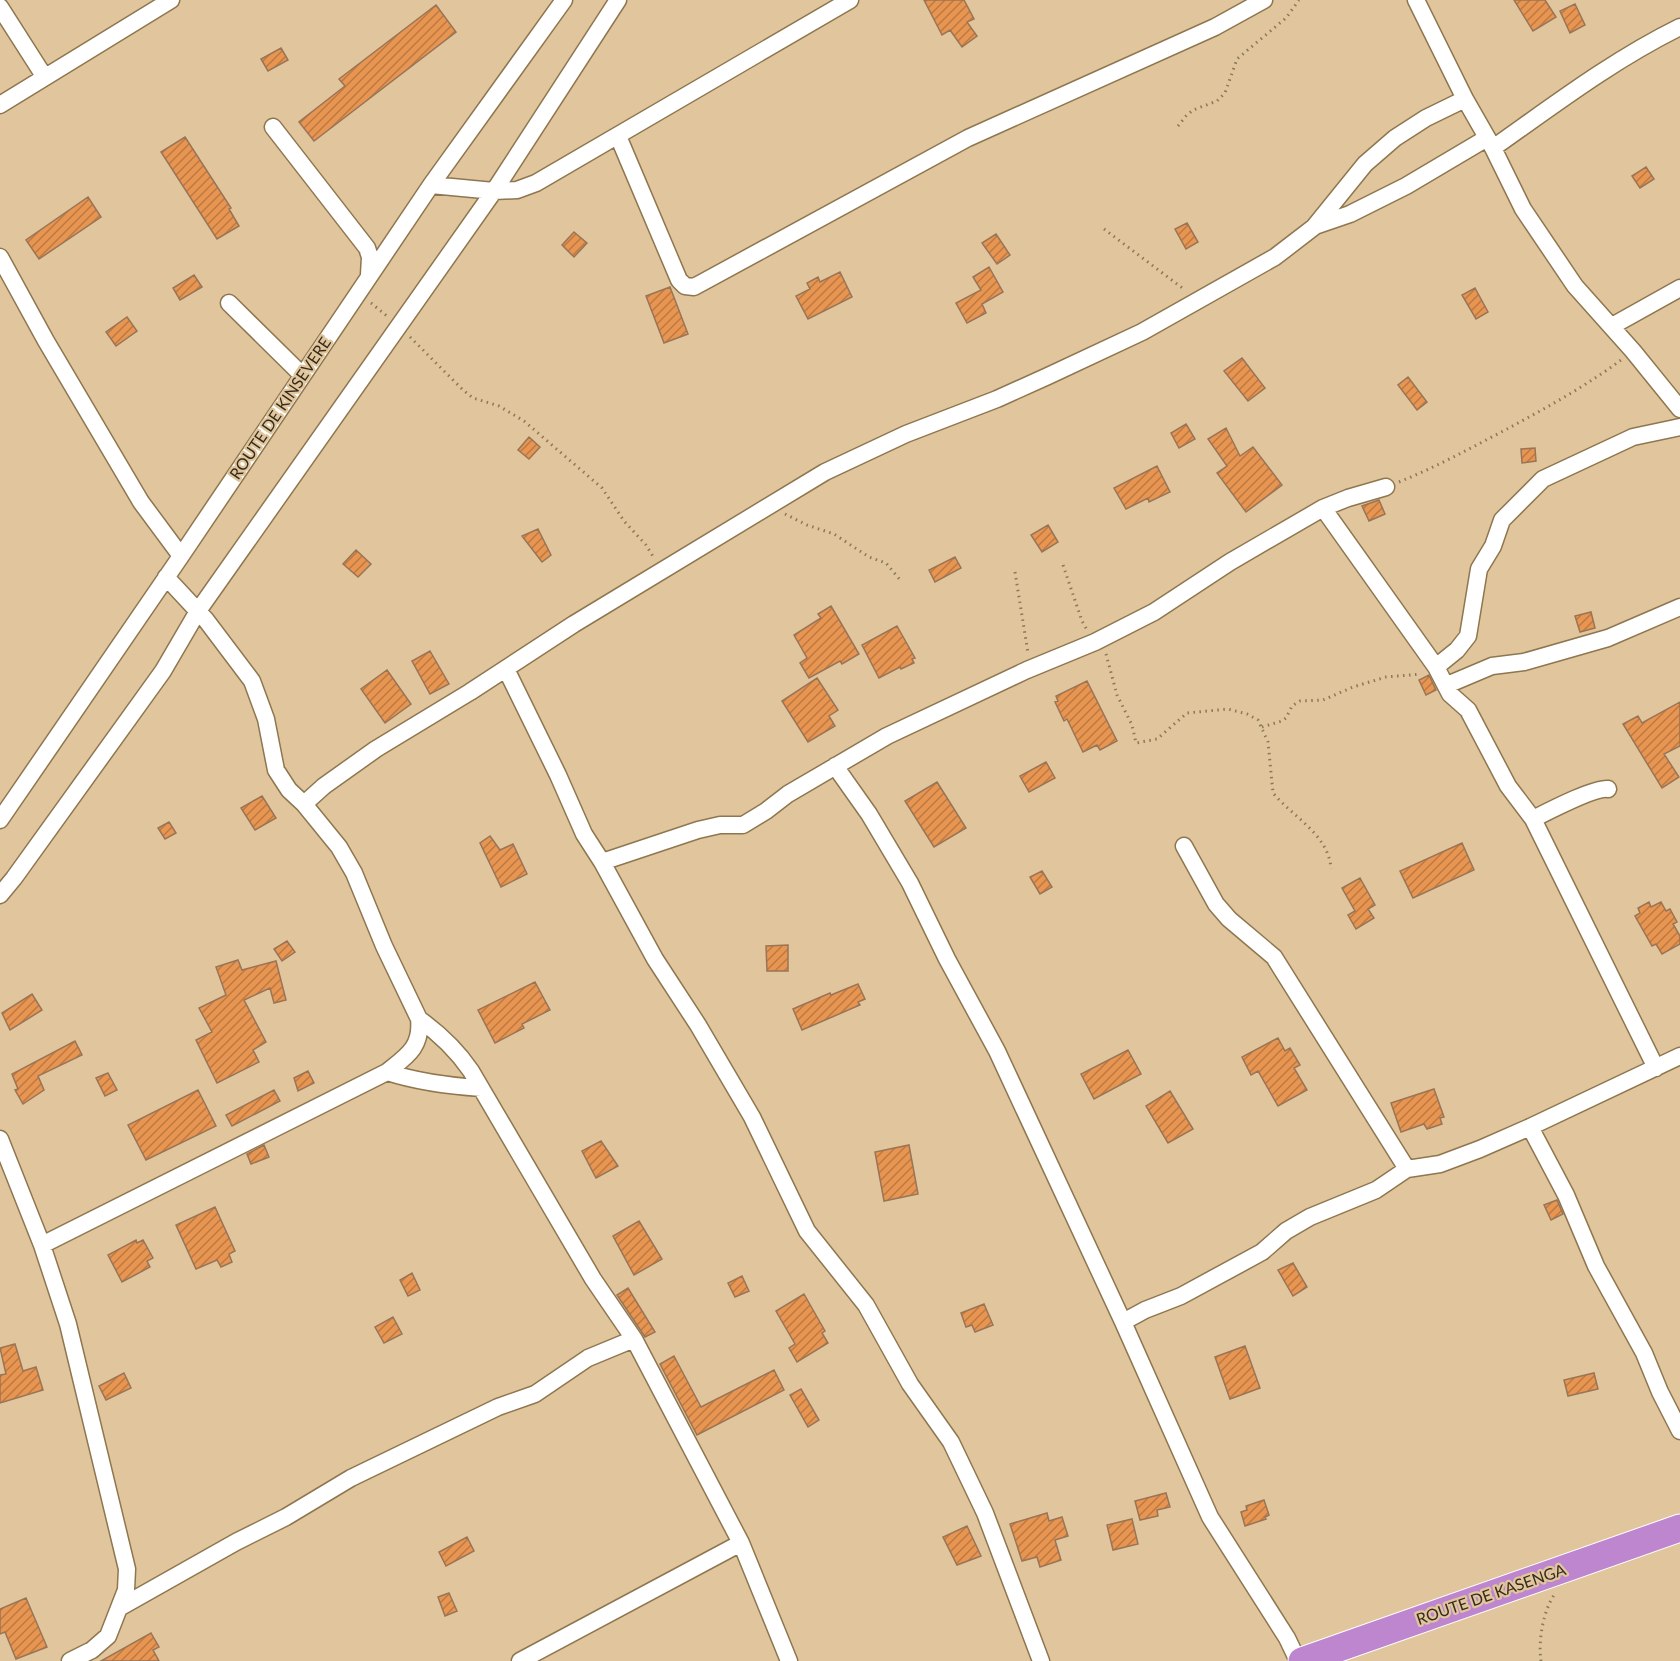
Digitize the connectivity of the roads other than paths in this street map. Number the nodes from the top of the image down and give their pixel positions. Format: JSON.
{"nodes":[{"id":1,"x":171,"y":0,"type":"edge"},
{"id":2,"x":564,"y":0,"type":"edge"},
{"id":3,"x":618,"y":0,"type":"edge"},
{"id":4,"x":850,"y":0,"type":"edge"},
{"id":5,"x":1264,"y":0,"type":"edge"},
{"id":6,"x":1416,"y":0,"type":"edge"},
{"id":7,"x":0,"y":7,"type":"edge"},
{"id":8,"x":1680,"y":27,"type":"edge"},
{"id":9,"x":44,"y":76,"type":"junction"},
{"id":10,"x":1465,"y":99,"type":"junction"},
{"id":11,"x":0,"y":105,"type":"edge"},
{"id":12,"x":273,"y":127,"type":"dead end"},
{"id":13,"x":618,"y":136,"type":"junction"},
{"id":14,"x":1490,"y":143,"type":"junction"},
{"id":15,"x":430,"y":185,"type":"junction"},
{"id":16,"x":494,"y":191,"type":"junction"},
{"id":17,"x":1314,"y":227,"type":"junction"},
{"id":18,"x":0,"y":257,"type":"edge"},
{"id":19,"x":369,"y":275,"type":"junction"},
{"id":20,"x":1680,"y":288,"type":"edge"},
{"id":21,"x":228,"y":303,"type":"dead end"},
{"id":22,"x":1612,"y":326,"type":"junction"},
{"id":23,"x":302,"y":375,"type":"junction"},
{"id":24,"x":1680,"y":409,"type":"edge"},
{"id":25,"x":1680,"y":427,"type":"edge"},
{"id":26,"x":1386,"y":487,"type":"road end"},
{"id":27,"x":1323,"y":508,"type":"junction"},
{"id":28,"x":181,"y":556,"type":"junction"},
{"id":29,"x":166,"y":577,"type":"junction"},
{"id":30,"x":1680,"y":608,"type":"edge"},
{"id":31,"x":198,"y":611,"type":"junction"},
{"id":32,"x":1436,"y":667,"type":"junction"},
{"id":33,"x":506,"y":669,"type":"junction"},
{"id":34,"x":1447,"y":685,"type":"junction"},
{"id":35,"x":836,"y":766,"type":"junction"},
{"id":36,"x":1608,"y":789,"type":"dead end"},
{"id":37,"x":304,"y":804,"type":"junction"},
{"id":38,"x":1533,"y":819,"type":"junction"},
{"id":39,"x":0,"y":820,"type":"edge"},
{"id":40,"x":1184,"y":846,"type":"dead end"},
{"id":41,"x":602,"y":862,"type":"junction"},
{"id":42,"x":0,"y":895,"type":"edge"},
{"id":43,"x":419,"y":1019,"type":"junction"},
{"id":44,"x":1680,"y":1056,"type":"edge"},
{"id":45,"x":1656,"y":1068,"type":"junction"},
{"id":46,"x":387,"y":1072,"type":"junction"},
{"id":47,"x":481,"y":1088,"type":"junction"},
{"id":48,"x":1530,"y":1127,"type":"junction"},
{"id":49,"x":0,"y":1139,"type":"edge"},
{"id":50,"x":1407,"y":1169,"type":"junction"},
{"id":51,"x":42,"y":1245,"type":"junction"},
{"id":52,"x":1123,"y":1322,"type":"junction"},
{"id":53,"x":634,"y":1339,"type":"junction"},
{"id":54,"x":1680,"y":1431,"type":"edge"},
{"id":55,"x":1680,"y":1528,"type":"edge"},
{"id":56,"x":741,"y":1543,"type":"junction"},
{"id":57,"x":119,"y":1608,"type":"junction"},
{"id":58,"x":70,"y":1661,"type":"edge"},
{"id":59,"x":520,"y":1661,"type":"edge"},
{"id":60,"x":789,"y":1661,"type":"edge"},
{"id":61,"x":1041,"y":1661,"type":"edge"},
{"id":62,"x":1298,"y":1661,"type":"edge"},
{"id":63,"x":1302,"y":1661,"type":"edge"}],
"edges":[{"from":1,"to":9,"type":"street"},
{"from":2,"to":15,"type":"street","name":"ROUTE DE KINSEVERE"},
{"from":3,"to":16,"type":"street"},
{"from":4,"to":13,"type":"street"},
{"from":5,"to":13,"type":"street"},
{"from":6,"to":10,"type":"street"},
{"from":7,"to":9,"type":"street"},
{"from":8,"to":14,"type":"street"},
{"from":9,"to":11,"type":"street"},
{"from":10,"to":14,"type":"street"},
{"from":10,"to":17,"type":"street"},
{"from":12,"to":19,"type":"street"},
{"from":13,"to":16,"type":"street"},
{"from":14,"to":17,"type":"street"},
{"from":14,"to":22,"type":"street"},
{"from":15,"to":16,"type":"street"},
{"from":15,"to":19,"type":"street","name":"ROUTE DE KINSEVERE"},
{"from":16,"to":31,"type":"street"},
{"from":17,"to":33,"type":"street"},
{"from":18,"to":28,"type":"street"},
{"from":19,"to":23,"type":"street","name":"ROUTE DE KINSEVERE"},
{"from":20,"to":22,"type":"street"},
{"from":21,"to":23,"type":"street"},
{"from":22,"to":24,"type":"street"},
{"from":23,"to":28,"type":"street","name":"ROUTE DE KINSEVERE"},
{"from":25,"to":32,"type":"street"},
{"from":26,"to":27,"type":"street"},
{"from":27,"to":32,"type":"street"},
{"from":27,"to":35,"type":"street"},
{"from":28,"to":29,"type":"street","name":"ROUTE DE KINSEVERE"},
{"from":29,"to":31,"type":"street"},
{"from":29,"to":39,"type":"street","name":"ROUTE DE KINSEVERE"},
{"from":30,"to":34,"type":"street"},
{"from":31,"to":37,"type":"street"},
{"from":31,"to":42,"type":"street"},
{"from":32,"to":34,"type":"street"},
{"from":33,"to":37,"type":"street"},
{"from":33,"to":41,"type":"street"},
{"from":34,"to":38,"type":"street"},
{"from":35,"to":41,"type":"street"},
{"from":35,"to":52,"type":"street"},
{"from":36,"to":38,"type":"street"},
{"from":37,"to":43,"type":"street"},
{"from":38,"to":45,"type":"street"},
{"from":40,"to":50,"type":"street"},
{"from":41,"to":61,"type":"street"},
{"from":43,"to":46,"type":"street"},
{"from":43,"to":47,"type":"street"},
{"from":44,"to":45,"type":"street"},
{"from":45,"to":48,"type":"street"},
{"from":46,"to":47,"type":"street"},
{"from":46,"to":51,"type":"street"},
{"from":47,"to":53,"type":"street"},
{"from":48,"to":50,"type":"street"},
{"from":48,"to":54,"type":"street"},
{"from":49,"to":51,"type":"street"},
{"from":50,"to":52,"type":"street"},
{"from":51,"to":57,"type":"street"},
{"from":52,"to":62,"type":"street"},
{"from":53,"to":56,"type":"street"},
{"from":53,"to":57,"type":"street"},
{"from":55,"to":63,"type":"highway","name":"ROUTE DE KASENGA"},
{"from":56,"to":59,"type":"street"},
{"from":56,"to":60,"type":"street"},
{"from":57,"to":58,"type":"street"}]}
